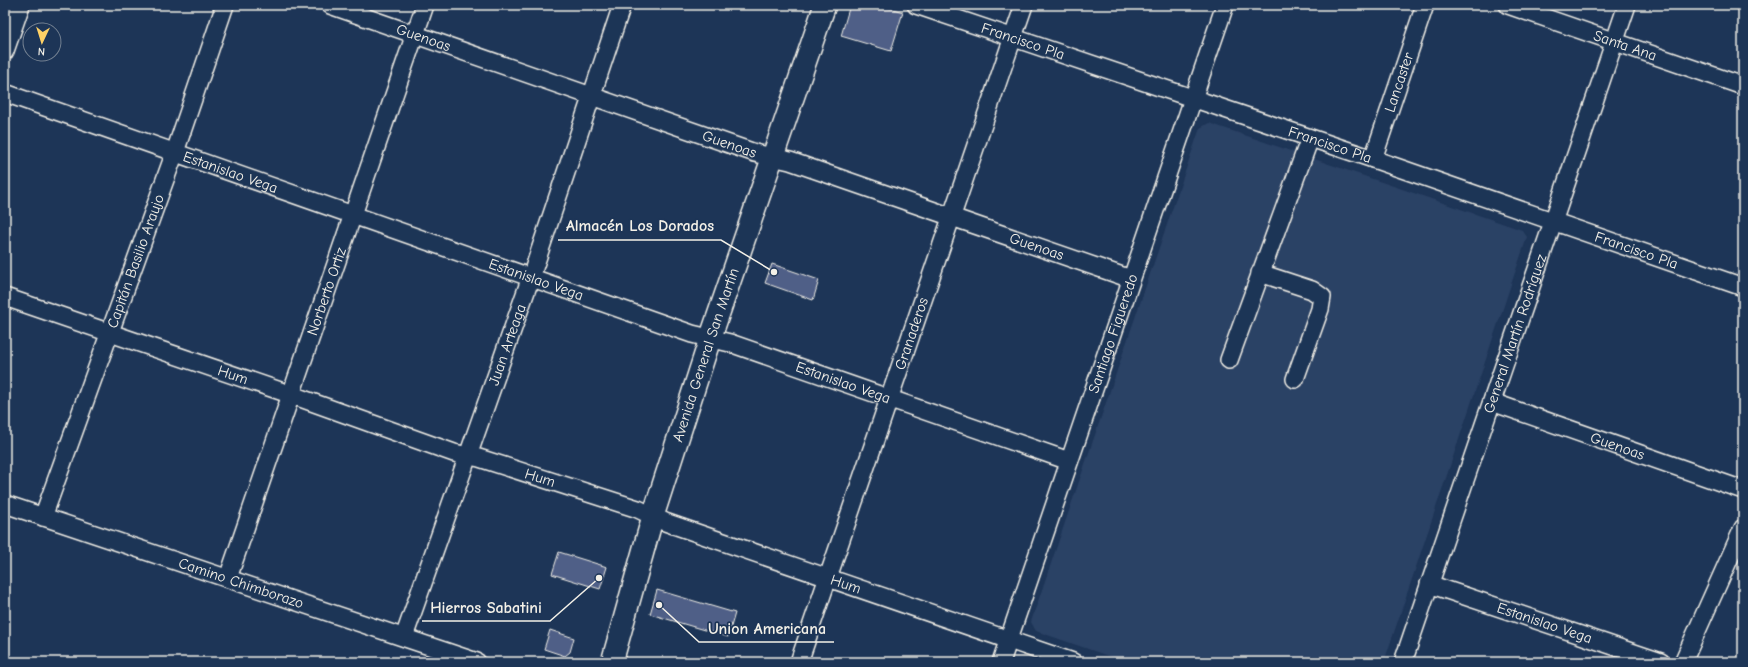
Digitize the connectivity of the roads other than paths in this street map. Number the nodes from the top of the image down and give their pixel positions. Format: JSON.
{"nodes":[{"id":1,"x":21,"y":5,"type":"edge"},
{"id":2,"x":225,"y":5,"type":"edge"},
{"id":3,"x":330,"y":5,"type":"edge"},
{"id":4,"x":425,"y":5,"type":"edge"},
{"id":5,"x":622,"y":5,"type":"edge"},
{"id":6,"x":825,"y":5,"type":"edge"},
{"id":7,"x":916,"y":5,"type":"edge"},
{"id":8,"x":1024,"y":5,"type":"edge"},
{"id":9,"x":1225,"y":5,"type":"edge"},
{"id":10,"x":1425,"y":5,"type":"edge"},
{"id":11,"x":1508,"y":5,"type":"edge"},
{"id":12,"x":1627,"y":5,"type":"edge"},
{"id":13,"x":415,"y":34,"type":"junction"},
{"id":14,"x":1013,"y":38,"type":"junction"},
{"id":15,"x":1614,"y":42,"type":"junction"},
{"id":16,"x":5,"y":51,"type":"edge"},
{"id":17,"x":1743,"y":86,"type":"edge"},
{"id":18,"x":5,"y":93,"type":"edge"},
{"id":19,"x":590,"y":95,"type":"junction"},
{"id":20,"x":1193,"y":99,"type":"junction"},
{"id":21,"x":1310,"y":138,"type":"junction"},
{"id":22,"x":175,"y":152,"type":"junction"},
{"id":23,"x":772,"y":157,"type":"junction"},
{"id":24,"x":1372,"y":159,"type":"junction"},
{"id":25,"x":352,"y":216,"type":"junction"},
{"id":26,"x":951,"y":218,"type":"junction"},
{"id":27,"x":1553,"y":222,"type":"junction"},
{"id":28,"x":1260,"y":274,"type":"junction"},
{"id":29,"x":531,"y":277,"type":"junction"},
{"id":30,"x":1131,"y":279,"type":"junction"},
{"id":31,"x":1743,"y":287,"type":"edge"},
{"id":32,"x":5,"y":296,"type":"edge"},
{"id":33,"x":110,"y":332,"type":"junction"},
{"id":34,"x":710,"y":339,"type":"junction"},
{"id":35,"x":1229,"y":360,"type":"dead end"},
{"id":36,"x":1295,"y":379,"type":"dead end"},
{"id":37,"x":292,"y":395,"type":"junction"},
{"id":38,"x":889,"y":399,"type":"junction"},
{"id":39,"x":1492,"y":402,"type":"junction"},
{"id":40,"x":467,"y":455,"type":"junction"},
{"id":41,"x":1069,"y":461,"type":"junction"},
{"id":42,"x":1743,"y":490,"type":"edge"},
{"id":43,"x":5,"y":504,"type":"edge"},
{"id":44,"x":653,"y":516,"type":"junction"},
{"id":45,"x":43,"y":517,"type":"junction"},
{"id":46,"x":1743,"y":528,"type":"edge"},
{"id":47,"x":228,"y":578,"type":"junction"},
{"id":48,"x":827,"y":578,"type":"junction"},
{"id":49,"x":1429,"y":584,"type":"junction"},
{"id":50,"x":404,"y":637,"type":"junction"},
{"id":51,"x":1008,"y":641,"type":"junction"},
{"id":52,"x":477,"y":662,"type":"edge"},
{"id":53,"x":612,"y":662,"type":"edge"},
{"id":54,"x":799,"y":662,"type":"edge"},
{"id":55,"x":1001,"y":662,"type":"edge"},
{"id":56,"x":1073,"y":662,"type":"edge"},
{"id":57,"x":1403,"y":662,"type":"edge"},
{"id":58,"x":1661,"y":662,"type":"edge"},
{"id":59,"x":1682,"y":662,"type":"edge"}],
"edges":[{"from":1,"to":16,"type":"street"},
{"from":2,"to":22,"type":"street","name":"Capitán Basilio Araujo"},
{"from":3,"to":13,"type":"street","name":"Guenoas"},
{"from":4,"to":13,"type":"street","name":"Norberto Ortiz"},
{"from":5,"to":19,"type":"street","name":"Juan Arteaga"},
{"from":6,"to":23,"type":"main road","name":"Avenida General San Martín"},
{"from":7,"to":14,"type":"street","name":"Francisco Pla"},
{"from":8,"to":14,"type":"street","name":"Granaderos"},
{"from":9,"to":20,"type":"street","name":"Santiago Figueredo"},
{"from":10,"to":24,"type":"street","name":"Lancaster"},
{"from":11,"to":15,"type":"street","name":"Santa Ana"},
{"from":12,"to":15,"type":"street","name":"General Martín Rodríguez"},
{"from":13,"to":19,"type":"street","name":"Guenoas"},
{"from":13,"to":25,"type":"street","name":"Norberto Ortiz"},
{"from":14,"to":20,"type":"street","name":"Francisco Pla"},
{"from":14,"to":26,"type":"street","name":"Granaderos"},
{"from":15,"to":17,"type":"street","name":"Santa Ana"},
{"from":15,"to":27,"type":"street","name":"General Martín Rodríguez"},
{"from":18,"to":22,"type":"street","name":"Estanislao Vega"},
{"from":19,"to":23,"type":"street","name":"Guenoas"},
{"from":19,"to":29,"type":"street","name":"Juan Arteaga"},
{"from":20,"to":21,"type":"street","name":"Francisco Pla"},
{"from":20,"to":30,"type":"street","name":"Santiago Figueredo"},
{"from":21,"to":24,"type":"street","name":"Francisco Pla"},
{"from":21,"to":28,"type":"street"},
{"from":22,"to":25,"type":"street","name":"Estanislao Vega"},
{"from":22,"to":33,"type":"street","name":"Capitán Basilio Araujo"},
{"from":23,"to":26,"type":"street","name":"Guenoas"},
{"from":23,"to":34,"type":"main road","name":"Avenida General San Martín"},
{"from":24,"to":27,"type":"street","name":"Francisco Pla"},
{"from":25,"to":29,"type":"street","name":"Estanislao Vega"},
{"from":25,"to":37,"type":"street","name":"Norberto Ortiz"},
{"from":26,"to":30,"type":"street","name":"Guenoas"},
{"from":26,"to":38,"type":"street","name":"Granaderos"},
{"from":27,"to":31,"type":"street","name":"Francisco Pla"},
{"from":27,"to":39,"type":"street","name":"General Martín Rodríguez"},
{"from":28,"to":35,"type":"street"},
{"from":28,"to":36,"type":"street"},
{"from":29,"to":34,"type":"street","name":"Estanislao Vega"},
{"from":29,"to":40,"type":"street","name":"Juan Arteaga"},
{"from":30,"to":41,"type":"street","name":"Santiago Figueredo"},
{"from":32,"to":33,"type":"street","name":"Hum"},
{"from":33,"to":37,"type":"street","name":"Hum"},
{"from":33,"to":45,"type":"street","name":"Capitán Basilio Araujo"},
{"from":34,"to":38,"type":"street","name":"Estanislao Vega"},
{"from":34,"to":44,"type":"main road","name":"Avenida General San Martín"},
{"from":37,"to":40,"type":"street","name":"Hum"},
{"from":37,"to":47,"type":"street","name":"Norberto Ortiz"},
{"from":38,"to":41,"type":"street","name":"Estanislao Vega"},
{"from":38,"to":48,"type":"street","name":"Granaderos"},
{"from":39,"to":42,"type":"street","name":"Guenoas"},
{"from":39,"to":49,"type":"street","name":"General Martín Rodríguez"},
{"from":40,"to":44,"type":"street","name":"Hum"},
{"from":40,"to":50,"type":"street","name":"Juan Arteaga"},
{"from":41,"to":51,"type":"street","name":"Santiago Figueredo"},
{"from":43,"to":45,"type":"street","name":"Camino Chimborazo"},
{"from":44,"to":48,"type":"street","name":"Hum"},
{"from":44,"to":53,"type":"main road","name":"Avenida General San Martín"},
{"from":45,"to":47,"type":"street","name":"Camino Chimborazo"},
{"from":46,"to":59,"type":"street"},
{"from":47,"to":50,"type":"street","name":"Camino Chimborazo"},
{"from":48,"to":51,"type":"street","name":"Hum"},
{"from":48,"to":54,"type":"street","name":"Granaderos"},
{"from":49,"to":57,"type":"street","name":"General Martín Rodríguez"},
{"from":49,"to":58,"type":"street","name":"Estanislao Vega"},
{"from":50,"to":52,"type":"street","name":"Camino Chimborazo"},
{"from":51,"to":55,"type":"street","name":"Santiago Figueredo"},
{"from":51,"to":56,"type":"street","name":"Hum"}]}
